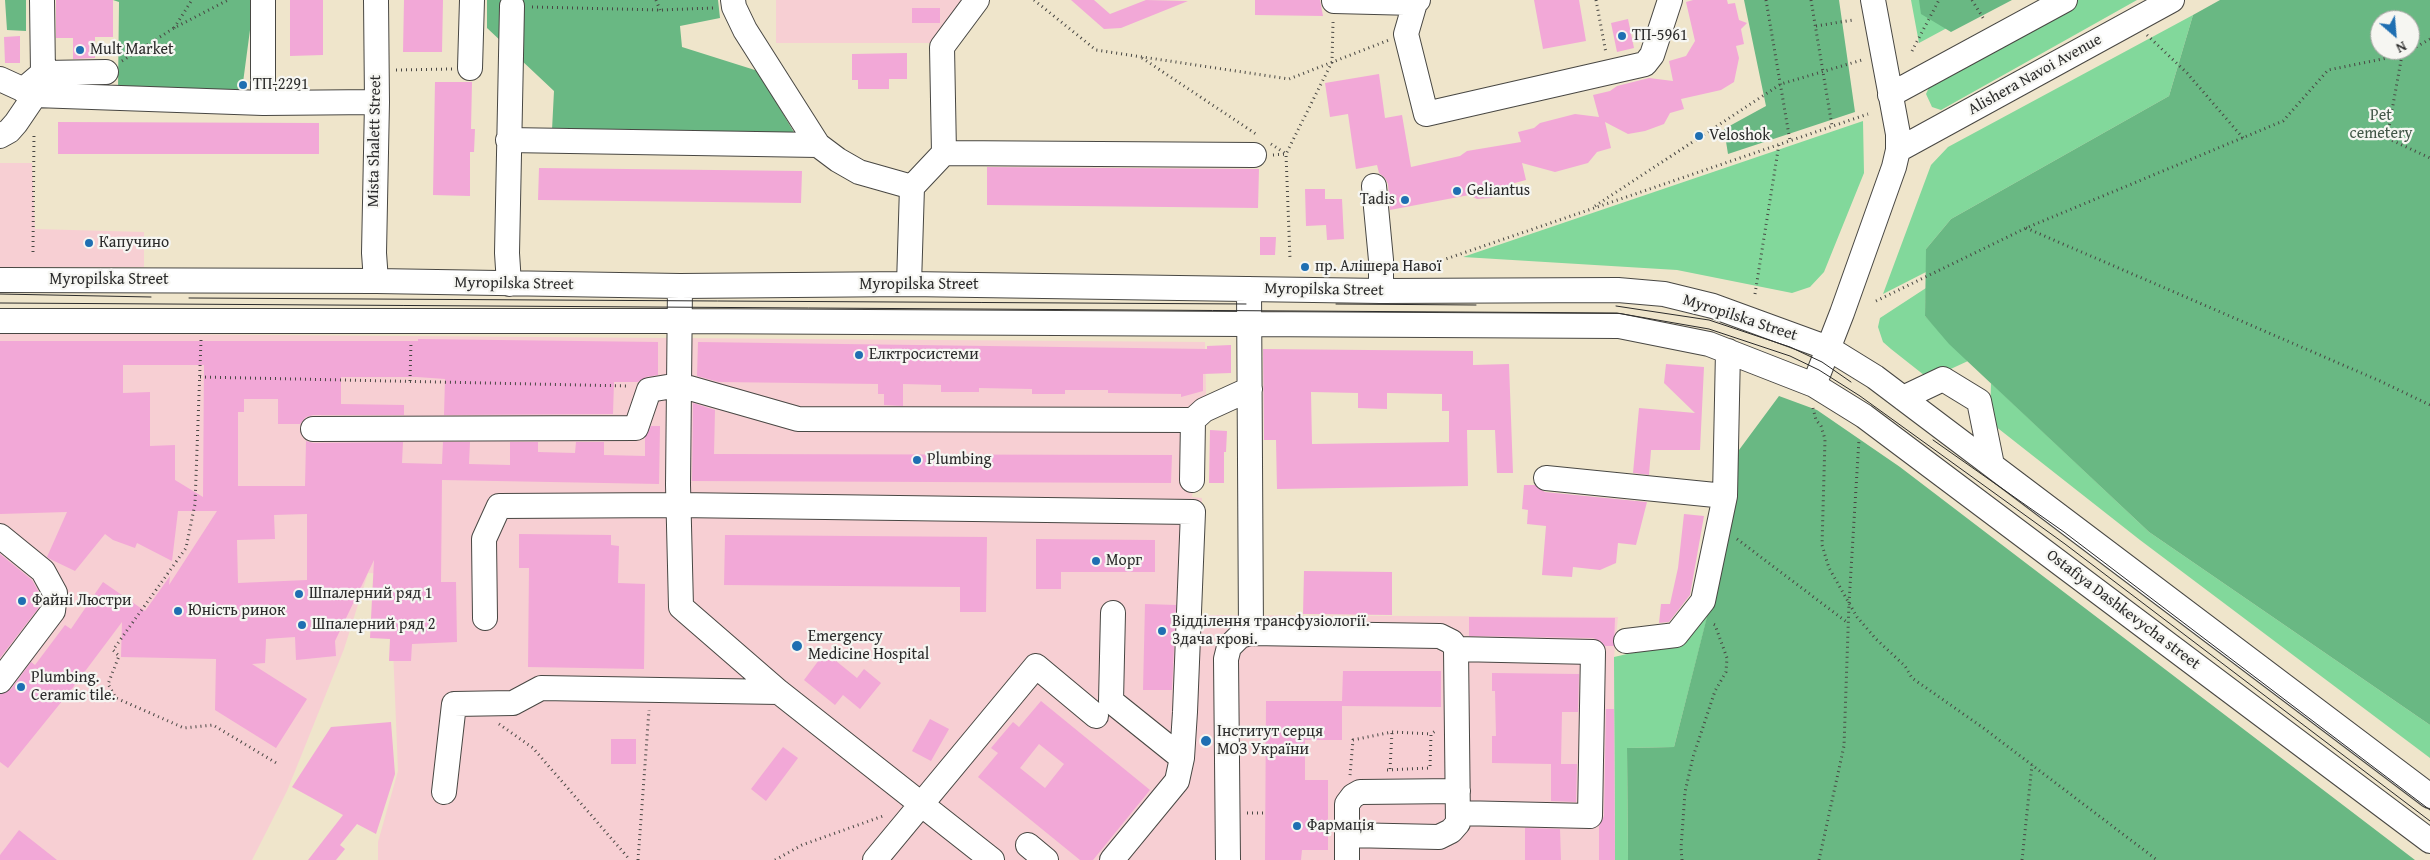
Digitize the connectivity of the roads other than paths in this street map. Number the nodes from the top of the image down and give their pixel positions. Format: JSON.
{"nodes":[{"id":1,"x":42,"y":0,"type":"edge"},
{"id":2,"x":263,"y":0,"type":"edge"},
{"id":3,"x":376,"y":0,"type":"edge"},
{"id":4,"x":472,"y":0,"type":"edge"},
{"id":5,"x":1670,"y":0,"type":"edge"},
{"id":6,"x":1873,"y":0,"type":"edge"},
{"id":7,"x":2065,"y":0,"type":"edge"},
{"id":8,"x":2172,"y":0,"type":"edge"},
{"id":9,"x":1334,"y":1,"type":"edge"},
{"id":10,"x":1416,"y":2,"type":"edge"},
{"id":11,"x":733,"y":3,"type":"edge"},
{"id":12,"x":981,"y":3,"type":"edge"},
{"id":13,"x":512,"y":6,"type":"road end"},
{"id":14,"x":470,"y":68,"type":"road end"},
{"id":15,"x":106,"y":72,"type":"road end"},
{"id":16,"x":43,"y":73,"type":"junction"},
{"id":17,"x":0,"y":79,"type":"edge"},
{"id":18,"x":29,"y":92,"type":"junction"},
{"id":19,"x":1890,"y":95,"type":"junction"},
{"id":20,"x":377,"y":102,"type":"junction"},
{"id":21,"x":263,"y":103,"type":"junction"},
{"id":22,"x":0,"y":136,"type":"edge"},
{"id":23,"x":508,"y":140,"type":"junction"},
{"id":24,"x":818,"y":145,"type":"junction"},
{"id":25,"x":1898,"y":150,"type":"junction"},
{"id":26,"x":1254,"y":155,"type":"dead end"},
{"id":27,"x":926,"y":166,"type":"junction"},
{"id":28,"x":1374,"y":186,"type":"dead end"},
{"id":29,"x":0,"y":280,"type":"edge"},
{"id":30,"x":376,"y":281,"type":"junction"},
{"id":31,"x":509,"y":284,"type":"junction"},
{"id":32,"x":909,"y":284,"type":"junction"},
{"id":33,"x":680,"y":286,"type":"junction"},
{"id":34,"x":1249,"y":289,"type":"junction"},
{"id":35,"x":1380,"y":291,"type":"junction"},
{"id":36,"x":0,"y":321,"type":"edge"},
{"id":37,"x":680,"y":321,"type":"junction"},
{"id":38,"x":1248,"y":326,"type":"junction"},
{"id":39,"x":1828,"y":348,"type":"junction"},
{"id":40,"x":1728,"y":351,"type":"junction"},
{"id":41,"x":679,"y":385,"type":"junction"},
{"id":42,"x":1250,"y":389,"type":"junction"},
{"id":43,"x":1812,"y":392,"type":"junction"},
{"id":44,"x":1903,"y":398,"type":"junction"},
{"id":45,"x":1193,"y":420,"type":"junction"},
{"id":46,"x":314,"y":429,"type":"dead end"},
{"id":47,"x":1992,"y":465,"type":"junction"},
{"id":48,"x":1546,"y":478,"type":"dead end"},
{"id":49,"x":1192,"y":480,"type":"dead end"},
{"id":50,"x":1726,"y":496,"type":"junction"},
{"id":51,"x":678,"y":505,"type":"junction"},
{"id":52,"x":0,"y":536,"type":"edge"},
{"id":53,"x":1114,"y":614,"type":"dead end"},
{"id":54,"x":485,"y":618,"type":"dead end"},
{"id":55,"x":1251,"y":633,"type":"junction"},
{"id":56,"x":1626,"y":641,"type":"dead end"},
{"id":57,"x":1456,"y":649,"type":"junction"},
{"id":58,"x":0,"y":681,"type":"edge"},
{"id":59,"x":779,"y":692,"type":"junction"},
{"id":60,"x":1096,"y":716,"type":"dead end"},
{"id":61,"x":1182,"y":758,"type":"junction"},
{"id":62,"x":444,"y":792,"type":"dead end"},
{"id":63,"x":2430,"y":796,"type":"edge"},
{"id":64,"x":1458,"y":802,"type":"junction"},
{"id":65,"x":919,"y":804,"type":"junction"},
{"id":66,"x":1347,"y":835,"type":"junction"},
{"id":67,"x":2430,"y":841,"type":"edge"},
{"id":68,"x":874,"y":860,"type":"edge"},
{"id":69,"x":992,"y":860,"type":"edge"},
{"id":70,"x":1112,"y":860,"type":"edge"},
{"id":71,"x":1228,"y":860,"type":"edge"},
{"id":72,"x":1346,"y":860,"type":"edge"}],
"edges":[{"from":1,"to":16,"type":"street"},
{"from":2,"to":21,"type":"street"},
{"from":3,"to":20,"type":"street","name":"Mista Shalett Street"},
{"from":4,"to":14,"type":"street"},
{"from":5,"to":10,"type":"street"},
{"from":6,"to":19,"type":"street"},
{"from":7,"to":19,"type":"street"},
{"from":8,"to":25,"type":"street","name":"Alishera Navoi Avenue"},
{"from":9,"to":10,"type":"street"},
{"from":11,"to":24,"type":"street"},
{"from":12,"to":27,"type":"street"},
{"from":13,"to":23,"type":"street"},
{"from":15,"to":16,"type":"street"},
{"from":16,"to":18,"type":"street"},
{"from":17,"to":18,"type":"street"},
{"from":18,"to":21,"type":"street"},
{"from":18,"to":22,"type":"street"},
{"from":19,"to":25,"type":"street"},
{"from":20,"to":21,"type":"street"},
{"from":20,"to":30,"type":"street","name":"Mista Shalett Street"},
{"from":23,"to":24,"type":"street"},
{"from":23,"to":31,"type":"street"},
{"from":24,"to":27,"type":"street"},
{"from":25,"to":39,"type":"street"},
{"from":26,"to":27,"type":"street"},
{"from":27,"to":32,"type":"street"},
{"from":28,"to":35,"type":"street"},
{"from":29,"to":30,"type":"street","name":"Myropilska Street"},
{"from":30,"to":31,"type":"street","name":"Myropilska Street"},
{"from":31,"to":33,"type":"street","name":"Myropilska Street"},
{"from":32,"to":33,"type":"street","name":"Myropilska Street"},
{"from":32,"to":34,"type":"street","name":"Myropilska Street"},
{"from":33,"to":37,"type":"street"},
{"from":34,"to":35,"type":"street","name":"Myropilska Street"},
{"from":34,"to":38,"type":"street"},
{"from":35,"to":39,"type":"street","name":"Myropilska Street"},
{"from":36,"to":37,"type":"street"},
{"from":37,"to":38,"type":"street"},
{"from":37,"to":41,"type":"street"},
{"from":38,"to":40,"type":"street"},
{"from":38,"to":42,"type":"street"},
{"from":39,"to":43,"type":"street"},
{"from":39,"to":44,"type":"street"},
{"from":40,"to":43,"type":"street"},
{"from":40,"to":50,"type":"street"},
{"from":41,"to":45,"type":"street"},
{"from":41,"to":46,"type":"street"},
{"from":41,"to":51,"type":"street"},
{"from":42,"to":45,"type":"street"},
{"from":42,"to":55,"type":"street"},
{"from":43,"to":67,"type":"street","name":"Ostafiya Dashkevycha street"},
{"from":44,"to":47,"type":"street"},
{"from":44,"to":47,"type":"street"},
{"from":45,"to":49,"type":"street"},
{"from":47,"to":63,"type":"street"},
{"from":48,"to":50,"type":"street"},
{"from":50,"to":56,"type":"street"},
{"from":51,"to":54,"type":"street"},
{"from":51,"to":59,"type":"street"},
{"from":51,"to":61,"type":"street"},
{"from":52,"to":58,"type":"street"},
{"from":53,"to":61,"type":"street"},
{"from":55,"to":57,"type":"street"},
{"from":55,"to":71,"type":"street"},
{"from":57,"to":64,"type":"street"},
{"from":57,"to":64,"type":"street"},
{"from":59,"to":62,"type":"street"},
{"from":59,"to":65,"type":"street"},
{"from":60,"to":65,"type":"street"},
{"from":61,"to":70,"type":"street"},
{"from":64,"to":66,"type":"street"},
{"from":64,"to":66,"type":"street"},
{"from":65,"to":68,"type":"street"},
{"from":65,"to":69,"type":"street"},
{"from":66,"to":72,"type":"street"}]}
